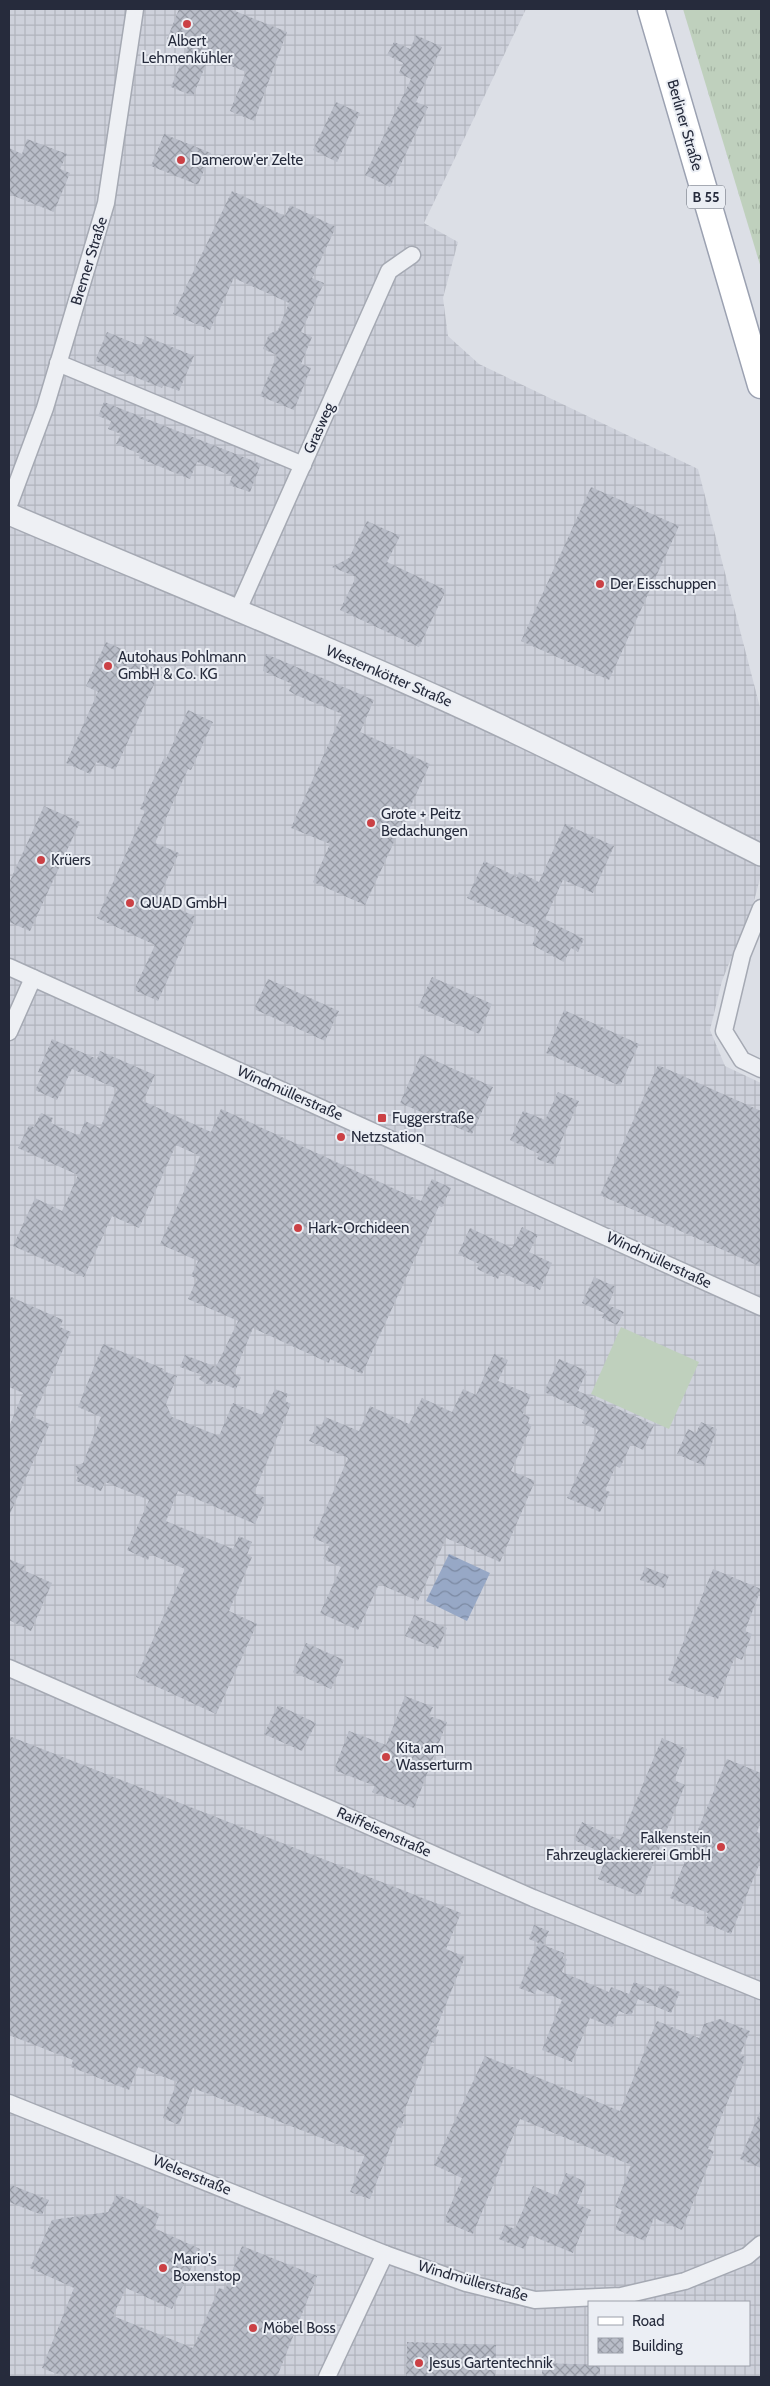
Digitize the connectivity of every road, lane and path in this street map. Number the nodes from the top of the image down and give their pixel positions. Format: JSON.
{"nodes":[{"id":1,"x":135,"y":9,"type":"edge"},
{"id":2,"x":650,"y":9,"type":"edge"},
{"id":3,"x":412,"y":255,"type":"dead end"},
{"id":4,"x":58,"y":363,"type":"junction"},
{"id":5,"x":761,"y":385,"type":"edge"},
{"id":6,"x":302,"y":465,"type":"junction"},
{"id":7,"x":9,"y":505,"type":"edge"},
{"id":8,"x":9,"y":514,"type":"edge"},
{"id":9,"x":238,"y":610,"type":"junction"},
{"id":10,"x":761,"y":855,"type":"edge"},
{"id":11,"x":761,"y":908,"type":"edge"},
{"id":12,"x":9,"y":967,"type":"edge"},
{"id":13,"x":33,"y":978,"type":"junction"},
{"id":14,"x":9,"y":1032,"type":"edge"},
{"id":15,"x":761,"y":1069,"type":"edge"},
{"id":16,"x":761,"y":1307,"type":"edge"},
{"id":17,"x":9,"y":1668,"type":"edge"},
{"id":18,"x":761,"y":1991,"type":"edge"},
{"id":19,"x":9,"y":2103,"type":"edge"},
{"id":20,"x":761,"y":2244,"type":"edge"},
{"id":21,"x":379,"y":2252,"type":"junction"},
{"id":22,"x":327,"y":2377,"type":"edge"}],
"edges":[{"from":1,"to":4,"type":"street","name":"Bremer Straße"},
{"from":2,"to":5,"type":"main road","name":"Berliner Straße","number":"B 55"},
{"from":3,"to":6,"type":"street","name":"Grasweg"},
{"from":4,"to":6,"type":"street"},
{"from":4,"to":7,"type":"street","name":"Bremer Straße"},
{"from":6,"to":9,"type":"street","name":"Grasweg"},
{"from":8,"to":9,"type":"street","name":"Westernkötter Straße"},
{"from":9,"to":10,"type":"street","name":"Westernkötter Straße"},
{"from":11,"to":15,"type":"street"},
{"from":12,"to":13,"type":"street","name":"Windmüllerstraße"},
{"from":13,"to":14,"type":"street"},
{"from":13,"to":16,"type":"street","name":"Windmüllerstraße"},
{"from":17,"to":18,"type":"street","name":"Raiffeisenstraße"},
{"from":19,"to":21,"type":"street","name":"Welserstraße"},
{"from":20,"to":21,"type":"street","name":"Windmüllerstraße"},
{"from":21,"to":22,"type":"street"}]}
